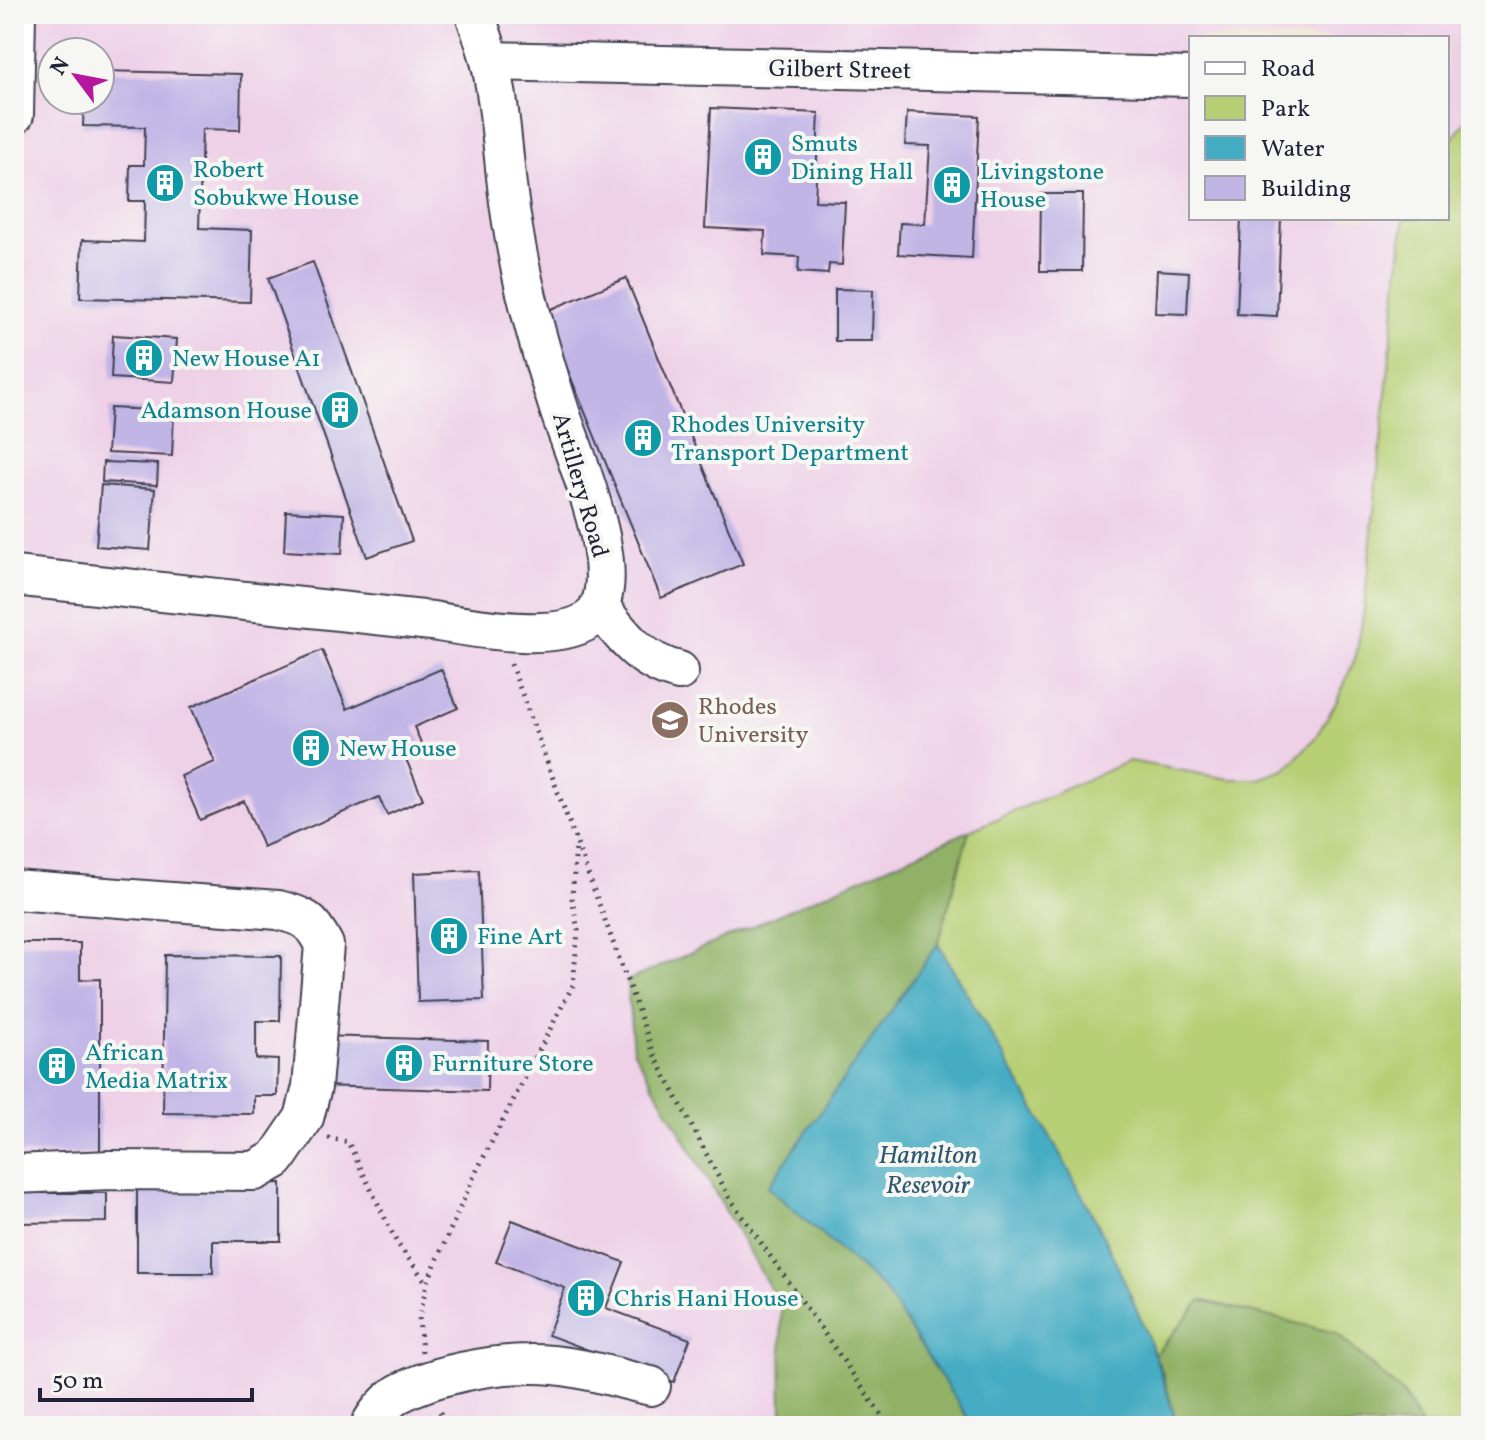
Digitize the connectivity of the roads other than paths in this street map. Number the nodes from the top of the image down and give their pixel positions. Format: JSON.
{"nodes":[{"id":1,"x":16,"y":14,"type":"edge"},
{"id":2,"x":475,"y":14,"type":"edge"},
{"id":3,"x":490,"y":61,"type":"junction"},
{"id":4,"x":1189,"y":77,"type":"edge"},
{"id":5,"x":14,"y":115,"type":"edge"},
{"id":6,"x":14,"y":576,"type":"edge"},
{"id":7,"x":599,"y":606,"type":"junction"},
{"id":8,"x":679,"y":671,"type":"dead end"},
{"id":9,"x":14,"y":890,"type":"edge"},
{"id":10,"x":14,"y":1174,"type":"edge"},
{"id":11,"x":651,"y":1386,"type":"dead end"},
{"id":12,"x":370,"y":1426,"type":"edge"}],
"edges":[{"from":1,"to":5,"type":"street"},
{"from":2,"to":3,"type":"street","name":"Artillery Road"},
{"from":3,"to":4,"type":"street","name":"Gilbert Street"},
{"from":3,"to":7,"type":"street","name":"Artillery Road"},
{"from":6,"to":7,"type":"street"},
{"from":7,"to":8,"type":"street"},
{"from":9,"to":10,"type":"street"},
{"from":11,"to":12,"type":"street"}]}
